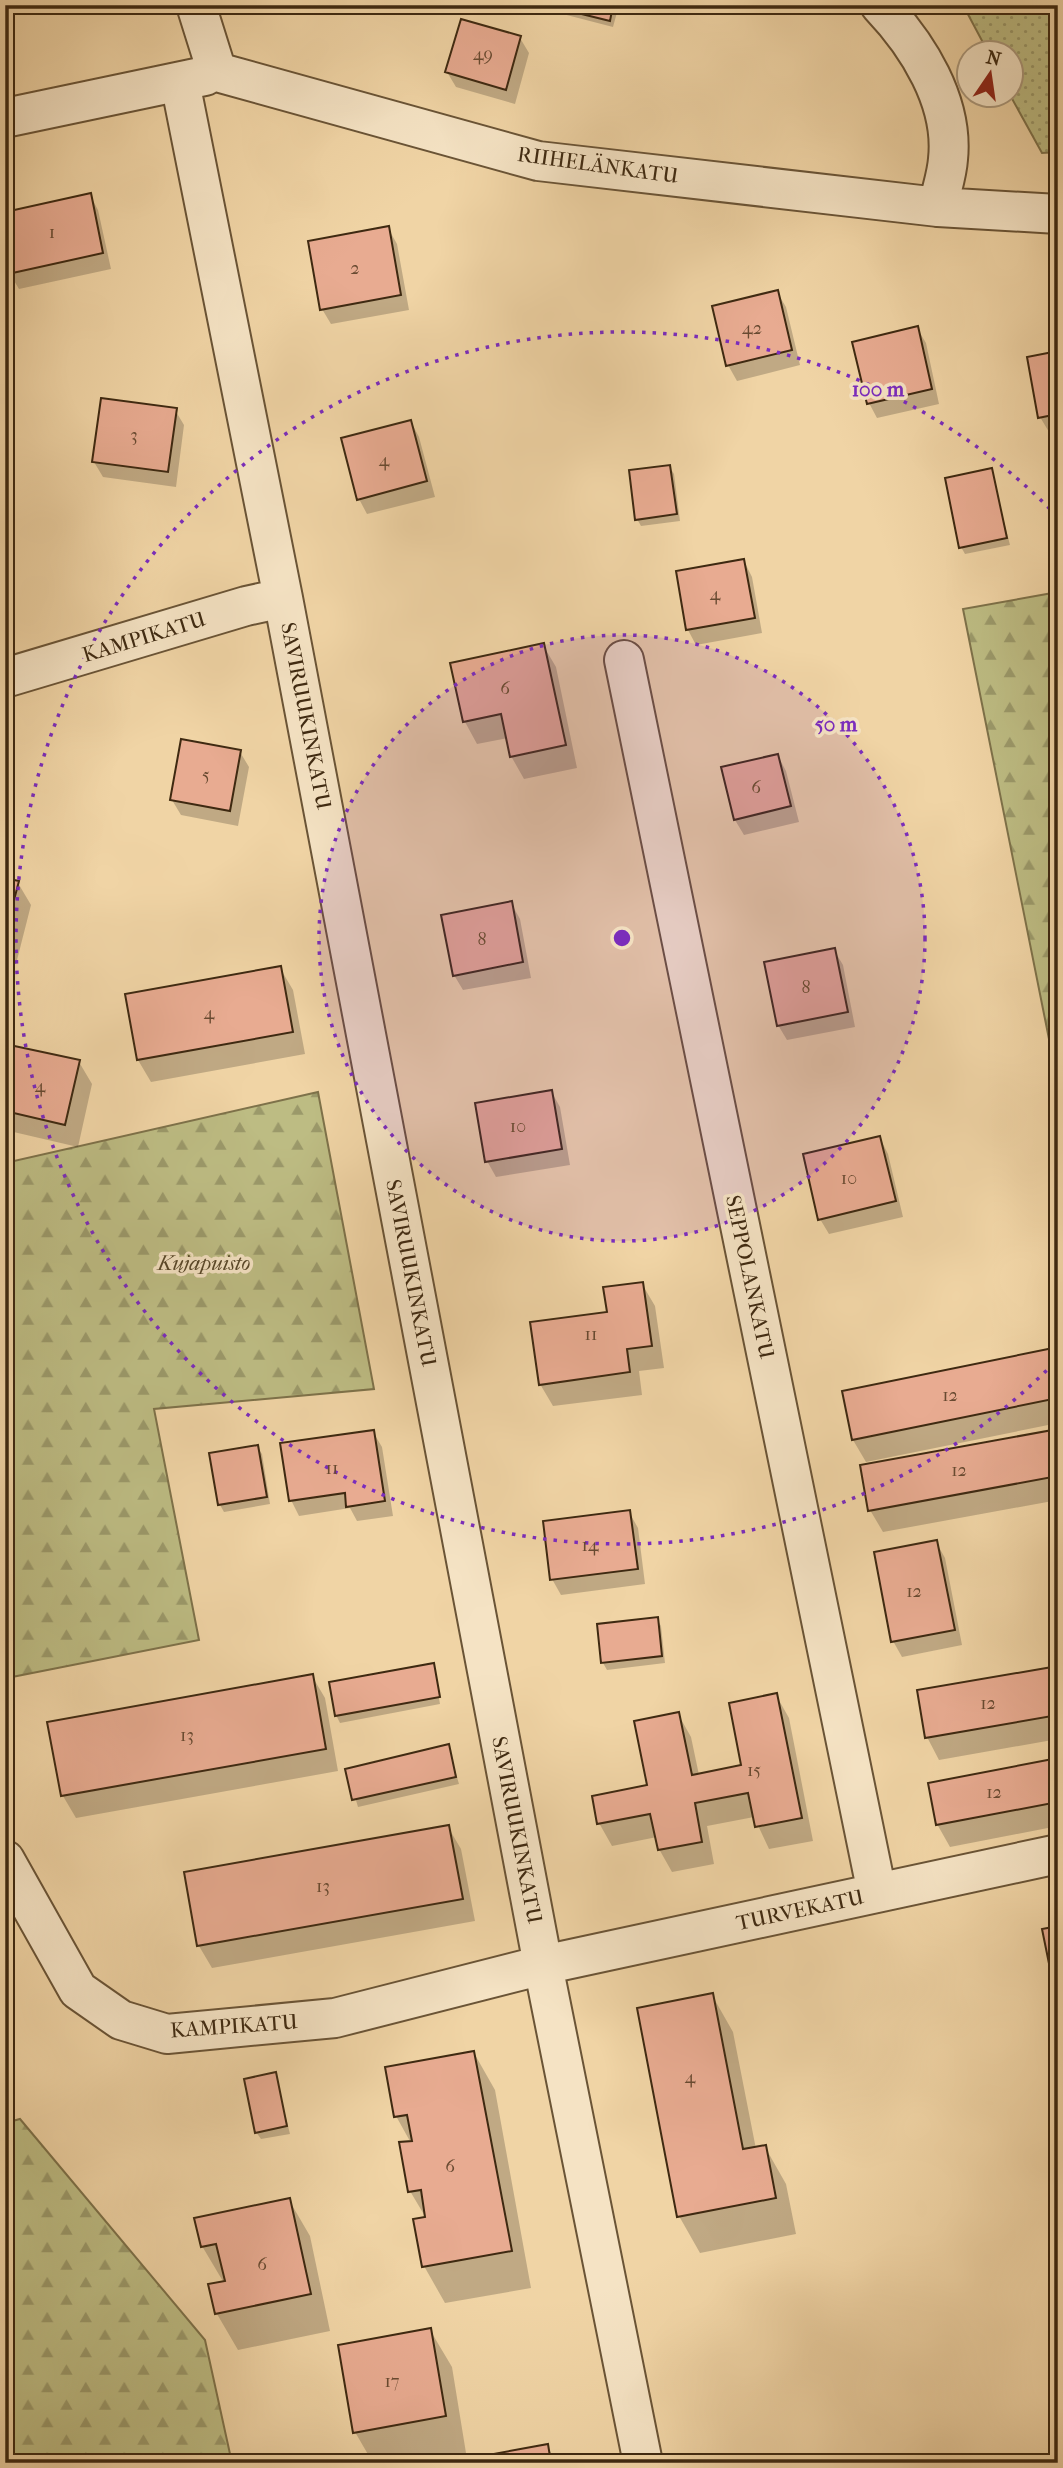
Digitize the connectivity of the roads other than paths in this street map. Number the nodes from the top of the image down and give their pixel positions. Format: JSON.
{"nodes":[{"id":1,"x":196,"y":5,"type":"edge"},
{"id":2,"x":880,"y":5,"type":"edge"},
{"id":3,"x":217,"y":72,"type":"junction"},
{"id":4,"x":180,"y":82,"type":"junction"},
{"id":5,"x":5,"y":118,"type":"edge"},
{"id":6,"x":938,"y":207,"type":"junction"},
{"id":7,"x":1058,"y":214,"type":"edge"},
{"id":8,"x":283,"y":598,"type":"junction"},
{"id":9,"x":624,"y":660,"type":"dead end"},
{"id":10,"x":5,"y":678,"type":"edge"},
{"id":11,"x":1058,"y":1854,"type":"edge"},
{"id":12,"x":5,"y":1860,"type":"edge"},
{"id":13,"x":877,"y":1893,"type":"junction"},
{"id":14,"x":543,"y":1965,"type":"junction"},
{"id":15,"x":643,"y":2463,"type":"edge"}],
"edges":[{"from":1,"to":3,"type":"street"},
{"from":2,"to":6,"type":"street"},
{"from":3,"to":4,"type":"street"},
{"from":3,"to":6,"type":"street","name":"RIIHELÄNKATU"},
{"from":4,"to":5,"type":"street"},
{"from":4,"to":8,"type":"street","name":"SAVIRUUKINKATU"},
{"from":6,"to":7,"type":"street","name":"RIIHELÄNKATU"},
{"from":8,"to":10,"type":"street","name":"KAMPIKATU"},
{"from":8,"to":14,"type":"street","name":"SAVIRUUKINKATU"},
{"from":9,"to":13,"type":"street","name":"SEPPOLANKATU"},
{"from":11,"to":13,"type":"street","name":"TURVEKATU"},
{"from":12,"to":14,"type":"street","name":"KAMPIKATU"},
{"from":13,"to":14,"type":"street","name":"TURVEKATU"},
{"from":14,"to":15,"type":"street","name":"SAVIRUUKINKATU"}]}
